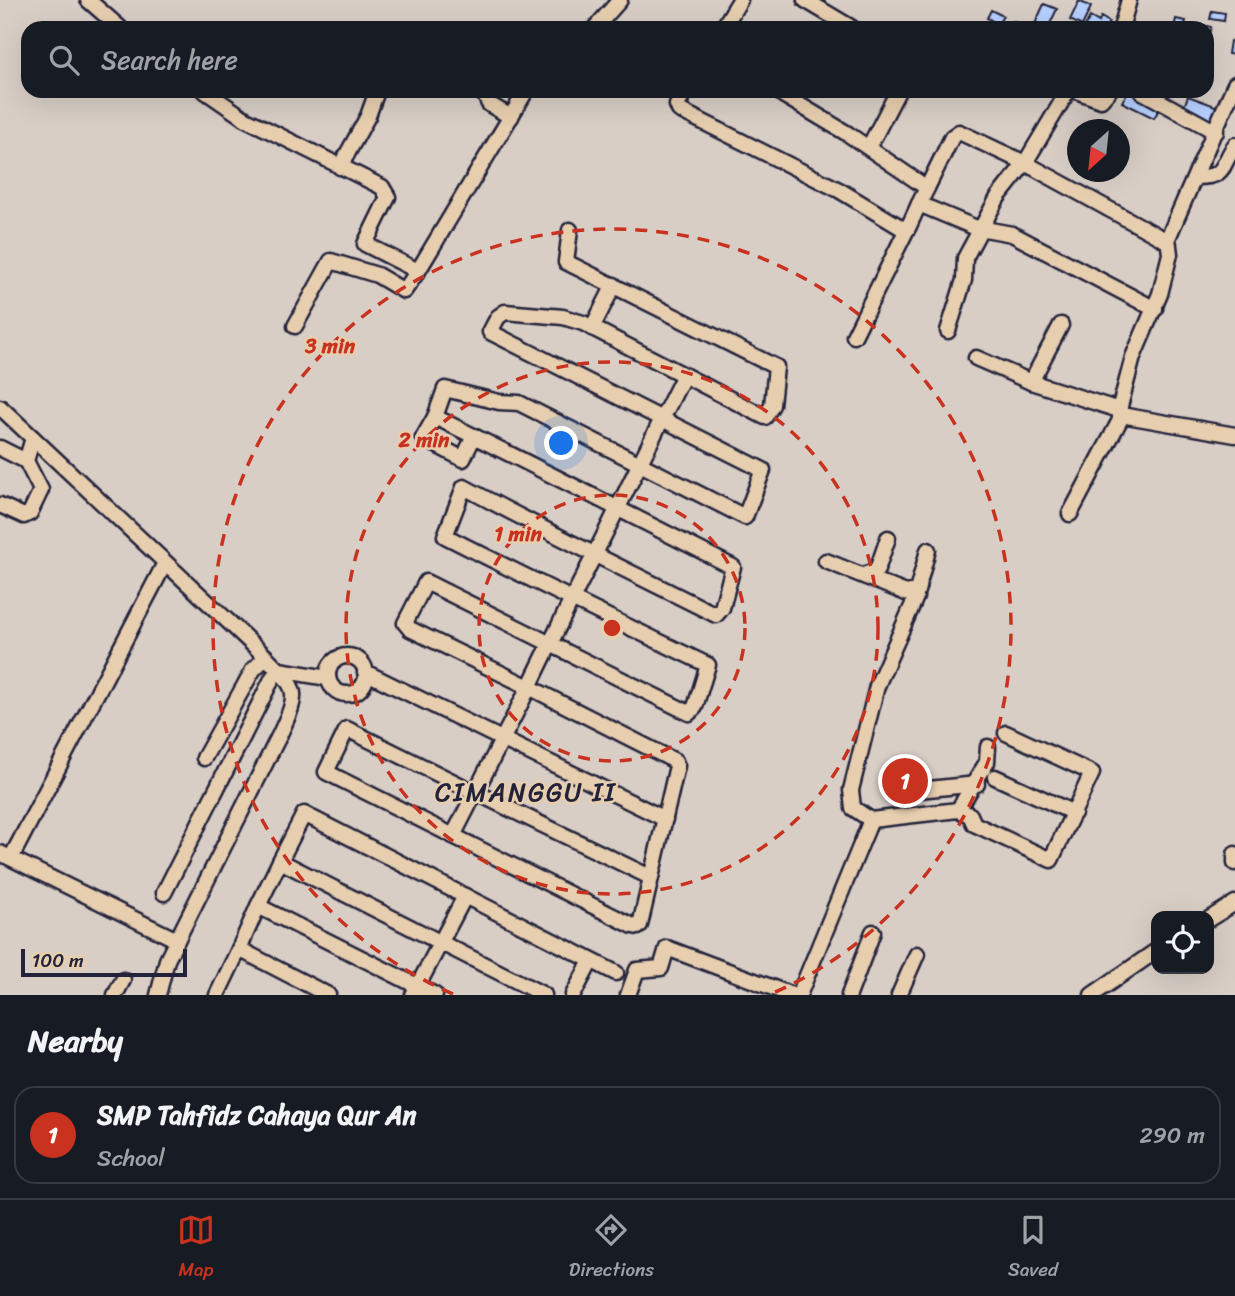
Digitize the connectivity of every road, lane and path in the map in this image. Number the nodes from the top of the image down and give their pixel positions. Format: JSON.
{"nodes":[{"id":1,"x":88,"y":0,"type":"edge"},
{"id":2,"x":620,"y":0,"type":"edge"},
{"id":3,"x":740,"y":0,"type":"edge"},
{"id":4,"x":806,"y":0,"type":"edge"},
{"id":5,"x":1129,"y":0,"type":"edge"},
{"id":6,"x":112,"y":21,"type":"edge"},
{"id":7,"x":601,"y":21,"type":"edge"},
{"id":8,"x":727,"y":21,"type":"edge"},
{"id":9,"x":840,"y":21,"type":"edge"},
{"id":10,"x":1123,"y":21,"type":"edge"},
{"id":11,"x":1235,"y":84,"type":"edge"},
{"id":12,"x":215,"y":98,"type":"edge"},
{"id":13,"x":374,"y":98,"type":"edge"},
{"id":14,"x":486,"y":98,"type":"edge"},
{"id":15,"x":522,"y":98,"type":"edge"},
{"id":16,"x":681,"y":98,"type":"edge"},
{"id":17,"x":788,"y":98,"type":"edge"},
{"id":18,"x":894,"y":98,"type":"edge"},
{"id":19,"x":1064,"y":98,"type":"edge"},
{"id":20,"x":1155,"y":98,"type":"edge"},
{"id":21,"x":511,"y":117,"type":"junction"},
{"id":22,"x":1216,"y":132,"type":"junction"},
{"id":23,"x":1235,"y":145,"type":"edge"},
{"id":24,"x":869,"y":147,"type":"junction"},
{"id":25,"x":1025,"y":163,"type":"junction"},
{"id":26,"x":340,"y":167,"type":"junction"},
{"id":27,"x":1196,"y":177,"type":"junction"},
{"id":28,"x":927,"y":188,"type":"junction"},
{"id":29,"x":919,"y":204,"type":"junction"},
{"id":30,"x":907,"y":229,"type":"junction"},
{"id":31,"x":982,"y":229,"type":"junction"},
{"id":32,"x":570,"y":230,"type":"dead end"},
{"id":33,"x":1167,"y":241,"type":"junction"},
{"id":34,"x":418,"y":271,"type":"junction"},
{"id":35,"x":614,"y":285,"type":"junction"},
{"id":36,"x":1155,"y":309,"type":"junction"},
{"id":37,"x":1061,"y":325,"type":"dead end"},
{"id":38,"x":295,"y":326,"type":"dead end"},
{"id":39,"x":592,"y":328,"type":"junction"},
{"id":40,"x":948,"y":331,"type":"dead end"},
{"id":41,"x":854,"y":336,"type":"dead end"},
{"id":42,"x":976,"y":358,"type":"dead end"},
{"id":43,"x":684,"y":375,"type":"junction"},
{"id":44,"x":1031,"y":382,"type":"junction"},
{"id":45,"x":0,"y":407,"type":"edge"},
{"id":46,"x":1120,"y":412,"type":"junction"},
{"id":47,"x":435,"y":417,"type":"junction"},
{"id":48,"x":662,"y":420,"type":"junction"},
{"id":49,"x":1235,"y":435,"type":"edge"},
{"id":50,"x":474,"y":436,"type":"junction"},
{"id":51,"x":33,"y":439,"type":"junction"},
{"id":52,"x":0,"y":448,"type":"edge"},
{"id":53,"x":26,"y":461,"type":"junction"},
{"id":54,"x":638,"y":466,"type":"junction"},
{"id":55,"x":0,"y":505,"type":"edge"},
{"id":56,"x":617,"y":508,"type":"junction"},
{"id":57,"x":1070,"y":514,"type":"dead end"},
{"id":58,"x":888,"y":538,"type":"dead end"},
{"id":59,"x":928,"y":550,"type":"dead end"},
{"id":60,"x":594,"y":555,"type":"junction"},
{"id":61,"x":826,"y":561,"type":"dead end"},
{"id":62,"x":165,"y":563,"type":"junction"},
{"id":63,"x":863,"y":575,"type":"junction"},
{"id":64,"x":906,"y":593,"type":"junction"},
{"id":65,"x":572,"y":599,"type":"junction"},
{"id":66,"x":550,"y":644,"type":"junction"},
{"id":67,"x":266,"y":657,"type":"junction"},
{"id":68,"x":279,"y":670,"type":"junction"},
{"id":69,"x":366,"y":672,"type":"junction"},
{"id":70,"x":328,"y":678,"type":"junction"},
{"id":71,"x":529,"y":687,"type":"junction"},
{"id":72,"x":1006,"y":733,"type":"dead end"},
{"id":73,"x":502,"y":741,"type":"junction"},
{"id":74,"x":988,"y":747,"type":"dead end"},
{"id":75,"x":204,"y":758,"type":"dead end"},
{"id":76,"x":995,"y":777,"type":"dead end"},
{"id":77,"x":977,"y":784,"type":"junction"},
{"id":78,"x":919,"y":790,"type":"dead end"},
{"id":79,"x":477,"y":793,"type":"junction"},
{"id":80,"x":958,"y":810,"type":"junction"},
{"id":81,"x":1074,"y":813,"type":"junction"},
{"id":82,"x":665,"y":819,"type":"junction"},
{"id":83,"x":871,"y":820,"type":"junction"},
{"id":84,"x":453,"y":835,"type":"junction"},
{"id":85,"x":1235,"y":854,"type":"edge"},
{"id":86,"x":6,"y":855,"type":"edge"},
{"id":87,"x":280,"y":861,"type":"junction"},
{"id":88,"x":1235,"y":863,"type":"edge"},
{"id":89,"x":650,"y":877,"type":"junction"},
{"id":90,"x":164,"y":893,"type":"dead end"},
{"id":91,"x":465,"y":896,"type":"junction"},
{"id":92,"x":1235,"y":903,"type":"edge"},
{"id":93,"x":258,"y":906,"type":"junction"},
{"id":94,"x":1214,"y":916,"type":"edge"},
{"id":95,"x":873,"y":932,"type":"dead end"},
{"id":96,"x":177,"y":940,"type":"junction"},
{"id":97,"x":440,"y":942,"type":"junction"},
{"id":98,"x":239,"y":949,"type":"junction"},
{"id":99,"x":917,"y":954,"type":"dead end"},
{"id":100,"x":1151,"y":954,"type":"edge"},
{"id":101,"x":591,"y":961,"type":"junction"},
{"id":102,"x":616,"y":973,"type":"dead end"},
{"id":103,"x":123,"y":980,"type":"dead end"},
{"id":104,"x":415,"y":991,"type":"edge"},
{"id":105,"x":116,"y":995,"type":"edge"},
{"id":106,"x":158,"y":995,"type":"edge"},
{"id":107,"x":217,"y":995,"type":"edge"},
{"id":108,"x":328,"y":995,"type":"edge"},
{"id":109,"x":435,"y":995,"type":"edge"},
{"id":110,"x":544,"y":995,"type":"edge"},
{"id":111,"x":573,"y":995,"type":"edge"},
{"id":112,"x":628,"y":995,"type":"edge"},
{"id":113,"x":792,"y":995,"type":"edge"},
{"id":114,"x":799,"y":995,"type":"edge"},
{"id":115,"x":849,"y":995,"type":"edge"},
{"id":116,"x":899,"y":995,"type":"edge"},
{"id":117,"x":1092,"y":995,"type":"edge"}],
"edges":[{"from":1,"to":6,"type":"street"},
{"from":2,"to":7,"type":"street"},
{"from":3,"to":8,"type":"street"},
{"from":4,"to":9,"type":"street"},
{"from":5,"to":10,"type":"street"},
{"from":11,"to":22,"type":"street"},
{"from":12,"to":26,"type":"street"},
{"from":13,"to":26,"type":"street"},
{"from":14,"to":21,"type":"street"},
{"from":15,"to":21,"type":"street"},
{"from":16,"to":30,"type":"street"},
{"from":17,"to":24,"type":"street"},
{"from":18,"to":24,"type":"street"},
{"from":19,"to":25,"type":"street"},
{"from":20,"to":22,"type":"street"},
{"from":21,"to":34,"type":"street"},
{"from":22,"to":27,"type":"street"},
{"from":23,"to":27,"type":"street"},
{"from":24,"to":28,"type":"street"},
{"from":25,"to":28,"type":"street"},
{"from":25,"to":31,"type":"street"},
{"from":25,"to":33,"type":"street"},
{"from":26,"to":34,"type":"street"},
{"from":27,"to":33,"type":"street"},
{"from":28,"to":29,"type":"street"},
{"from":29,"to":30,"type":"street"},
{"from":29,"to":31,"type":"street"},
{"from":30,"to":41,"type":"street"},
{"from":31,"to":36,"type":"street"},
{"from":31,"to":40,"type":"street"},
{"from":32,"to":35,"type":"street"},
{"from":33,"to":36,"type":"street"},
{"from":34,"to":38,"type":"street"},
{"from":35,"to":39,"type":"street"},
{"from":35,"to":43,"type":"street"},
{"from":36,"to":46,"type":"street"},
{"from":37,"to":44,"type":"street"},
{"from":39,"to":43,"type":"street"},
{"from":39,"to":48,"type":"street"},
{"from":42,"to":44,"type":"street"},
{"from":43,"to":48,"type":"street"},
{"from":44,"to":46,"type":"street"},
{"from":45,"to":51,"type":"street"},
{"from":46,"to":49,"type":"street"},
{"from":46,"to":57,"type":"street"},
{"from":47,"to":50,"type":"street"},
{"from":47,"to":50,"type":"street"},
{"from":47,"to":54,"type":"street"},
{"from":48,"to":54,"type":"street"},
{"from":48,"to":54,"type":"street"},
{"from":50,"to":56,"type":"street"},
{"from":51,"to":53,"type":"street"},
{"from":51,"to":62,"type":"street"},
{"from":52,"to":53,"type":"street"},
{"from":53,"to":55,"type":"street"},
{"from":54,"to":56,"type":"street"},
{"from":56,"to":60,"type":"street"},
{"from":56,"to":60,"type":"street"},
{"from":58,"to":63,"type":"street"},
{"from":59,"to":64,"type":"street"},
{"from":60,"to":65,"type":"street"},
{"from":60,"to":65,"type":"street"},
{"from":61,"to":63,"type":"street"},
{"from":62,"to":67,"type":"street"},
{"from":62,"to":86,"type":"street"},
{"from":63,"to":64,"type":"street"},
{"from":64,"to":83,"type":"street"},
{"from":65,"to":66,"type":"street"},
{"from":65,"to":66,"type":"street"},
{"from":66,"to":71,"type":"street"},
{"from":66,"to":71,"type":"street"},
{"from":67,"to":68,"type":"street"},
{"from":67,"to":75,"type":"street"},
{"from":68,"to":70,"type":"street"},
{"from":68,"to":90,"type":"street"},
{"from":68,"to":96,"type":"street"},
{"from":69,"to":70,"type":"street"},
{"from":69,"to":70,"type":"street"},
{"from":69,"to":73,"type":"street"},
{"from":71,"to":73,"type":"street"},
{"from":71,"to":82,"type":"street"},
{"from":72,"to":81,"type":"street"},
{"from":73,"to":79,"type":"street"},
{"from":73,"to":82,"type":"street"},
{"from":74,"to":77,"type":"street"},
{"from":76,"to":81,"type":"street"},
{"from":77,"to":78,"type":"street"},
{"from":77,"to":80,"type":"street"},
{"from":79,"to":84,"type":"street"},
{"from":79,"to":84,"type":"street"},
{"from":79,"to":89,"type":"street"},
{"from":80,"to":81,"type":"street"},
{"from":80,"to":83,"type":"street"},
{"from":82,"to":89,"type":"street"},
{"from":83,"to":114,"type":"street"},
{"from":84,"to":89,"type":"street"},
{"from":85,"to":88,"type":"street"},
{"from":86,"to":96,"type":"street"},
{"from":87,"to":91,"type":"street"},
{"from":87,"to":93,"type":"street"},
{"from":87,"to":97,"type":"street"},
{"from":91,"to":97,"type":"street"},
{"from":91,"to":101,"type":"street"},
{"from":92,"to":94,"type":"street"},
{"from":93,"to":98,"type":"street"},
{"from":93,"to":104,"type":"street"},
{"from":95,"to":115,"type":"street"},
{"from":96,"to":106,"type":"street"},
{"from":97,"to":104,"type":"street"},
{"from":97,"to":110,"type":"street"},
{"from":98,"to":107,"type":"street"},
{"from":98,"to":108,"type":"street"},
{"from":99,"to":116,"type":"street"},
{"from":100,"to":117,"type":"street"},
{"from":101,"to":102,"type":"street"},
{"from":101,"to":111,"type":"street"},
{"from":103,"to":105,"type":"street"},
{"from":104,"to":109,"type":"street"},
{"from":112,"to":113,"type":"street"}]}
